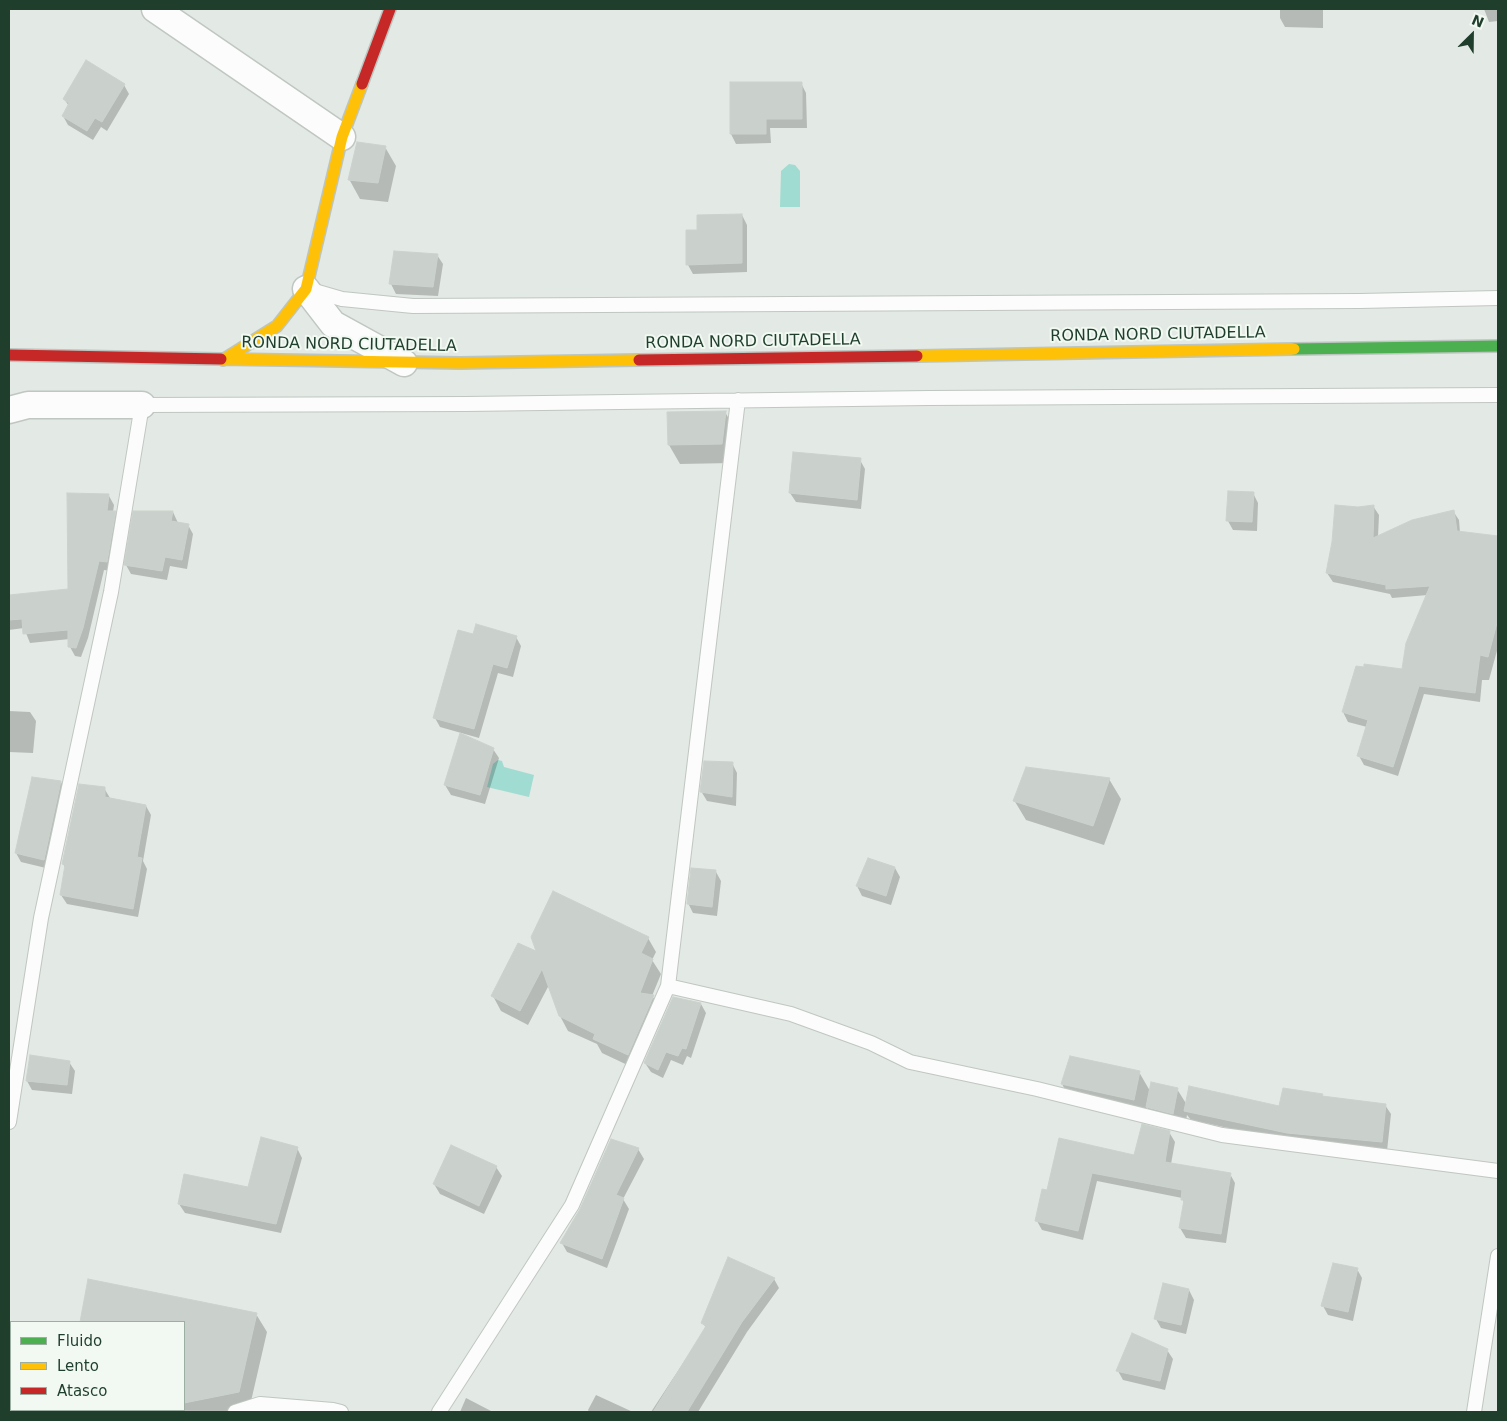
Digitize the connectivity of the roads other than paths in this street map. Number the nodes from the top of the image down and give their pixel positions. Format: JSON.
{"nodes":[{"id":1,"x":155,"y":9,"type":"edge"},
{"id":2,"x":390,"y":9,"type":"edge"},
{"id":3,"x":342,"y":137,"type":"junction"},
{"id":4,"x":306,"y":289,"type":"junction"},
{"id":5,"x":1498,"y":298,"type":"edge"},
{"id":6,"x":1498,"y":346,"type":"edge"},
{"id":7,"x":9,"y":355,"type":"edge"},
{"id":8,"x":223,"y":360,"type":"junction"},
{"id":9,"x":404,"y":363,"type":"junction"},
{"id":10,"x":1498,"y":395,"type":"edge"},
{"id":11,"x":738,"y":400,"type":"junction"},
{"id":12,"x":142,"y":405,"type":"junction"},
{"id":13,"x":9,"y":410,"type":"edge"},
{"id":14,"x":668,"y":986,"type":"junction"},
{"id":15,"x":9,"y":1122,"type":"edge"},
{"id":16,"x":1498,"y":1171,"type":"edge"},
{"id":17,"x":1498,"y":1256,"type":"edge"},
{"id":18,"x":235,"y":1412,"type":"edge"},
{"id":19,"x":341,"y":1412,"type":"edge"},
{"id":20,"x":439,"y":1412,"type":"edge"},
{"id":21,"x":1474,"y":1412,"type":"edge"}],
"edges":[{"from":1,"to":3,"type":"street"},
{"from":2,"to":3,"type":"main road"},
{"from":3,"to":4,"type":"main road"},
{"from":4,"to":5,"type":"lane"},
{"from":4,"to":8,"type":"main road"},
{"from":4,"to":9,"type":"street"},
{"from":6,"to":9,"type":"main road","name":"RONDA NORD CIUTADELLA"},
{"from":7,"to":8,"type":"main road","name":"RONDA NORD CIUTADELLA"},
{"from":8,"to":9,"type":"main road","name":"RONDA NORD CIUTADELLA"},
{"from":10,"to":11,"type":"lane"},
{"from":11,"to":12,"type":"lane"},
{"from":11,"to":14,"type":"lane"},
{"from":12,"to":13,"type":"street"},
{"from":12,"to":15,"type":"lane"},
{"from":14,"to":16,"type":"lane"},
{"from":14,"to":20,"type":"lane"},
{"from":17,"to":21,"type":"lane"},
{"from":18,"to":19,"type":"lane"}]}
